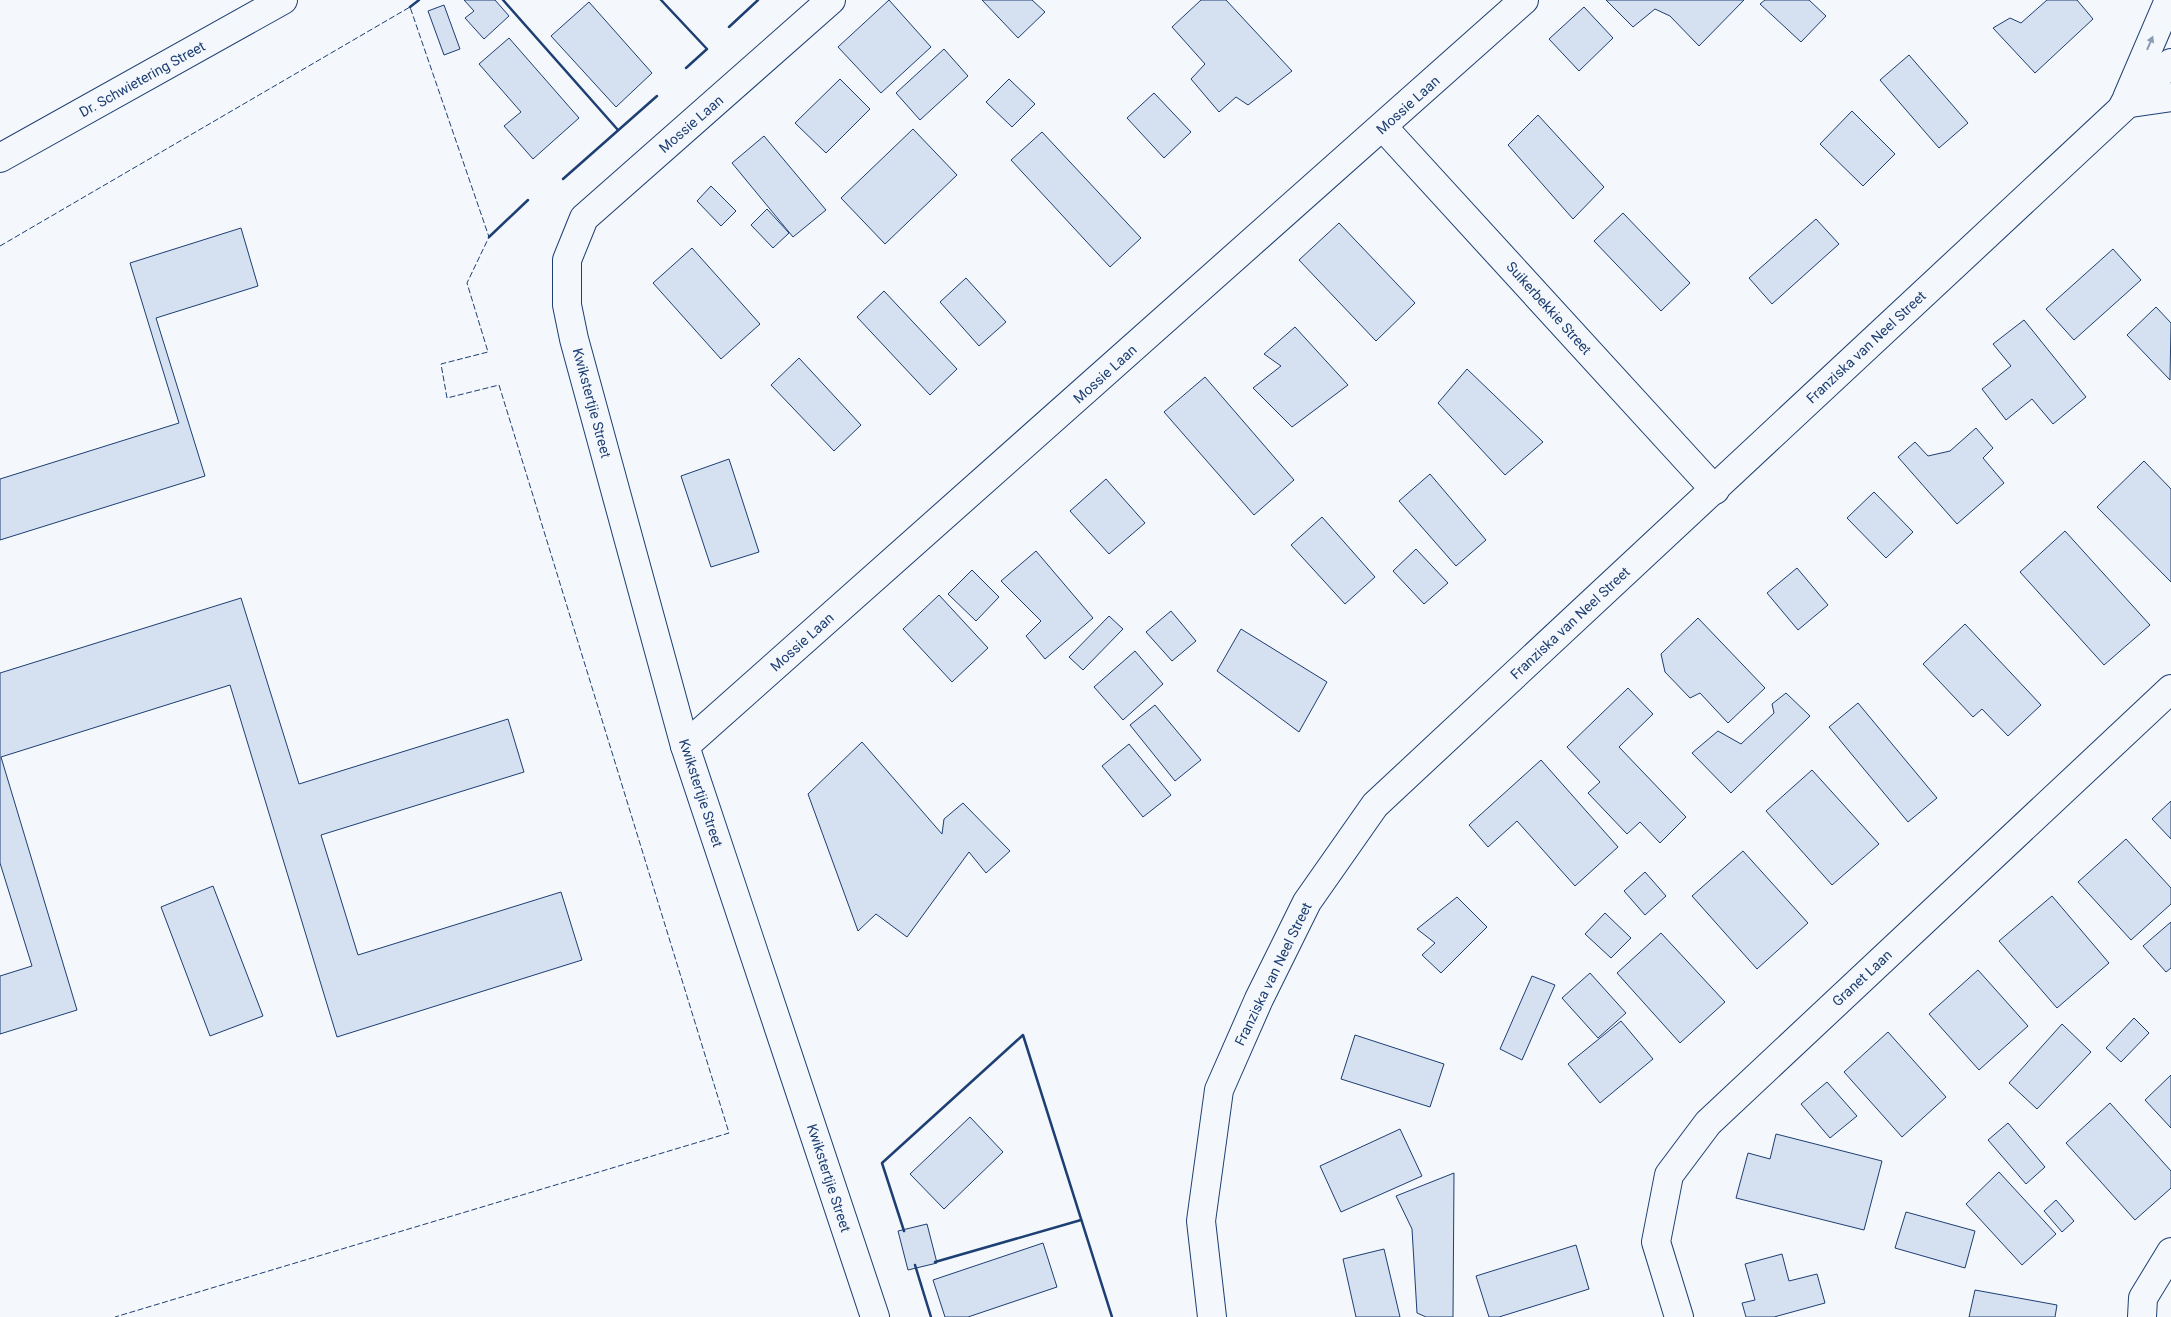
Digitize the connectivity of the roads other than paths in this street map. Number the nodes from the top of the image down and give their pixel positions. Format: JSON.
{"nodes":[{"id":1,"x":283,"y":0,"type":"edge"},
{"id":2,"x":832,"y":0,"type":"edge"},
{"id":3,"x":1524,"y":0,"type":"edge"},
{"id":4,"x":2169,"y":0,"type":"edge"},
{"id":5,"x":2171,"y":63,"type":"edge"},
{"id":6,"x":2171,"y":97,"type":"edge"},
{"id":7,"x":2124,"y":104,"type":"junction"},
{"id":8,"x":1383,"y":127,"type":"junction"},
{"id":9,"x":0,"y":158,"type":"edge"},
{"id":10,"x":567,"y":260,"type":"joint"},
{"id":11,"x":1715,"y":490,"type":"junction"},
{"id":12,"x":2171,"y":688,"type":"edge"},
{"id":13,"x":685,"y":746,"type":"junction"},
{"id":14,"x":2171,"y":1252,"type":"edge"},
{"id":15,"x":875,"y":1317,"type":"edge"},
{"id":16,"x":1212,"y":1317,"type":"edge"},
{"id":17,"x":1678,"y":1317,"type":"edge"},
{"id":18,"x":2142,"y":1317,"type":"edge"}],
"edges":[{"from":1,"to":9,"type":"street","name":"Dr. Schwietering Street"},
{"from":2,"to":10,"type":"street","name":"Mossie Laan"},
{"from":3,"to":8,"type":"street","name":"Mossie Laan"},
{"from":7,"to":4,"type":"street","one_way":true},
{"from":5,"to":7,"type":"street","name":"Franziska van Neel Street"},
{"from":6,"to":7,"type":"street"},
{"from":7,"to":11,"type":"street","name":"Franziska van Neel Street"},
{"from":8,"to":11,"type":"street","name":"Suikerbekkie Street"},
{"from":8,"to":13,"type":"street","name":"Mossie Laan"},
{"from":10,"to":13,"type":"street","name":"Kwikstertjie Street"},
{"from":11,"to":16,"type":"street","name":"Franziska van Neel Street"},
{"from":12,"to":17,"type":"street","name":"Granet Laan"},
{"from":13,"to":15,"type":"street","name":"Kwikstertjie Street"},
{"from":14,"to":18,"type":"street"}]}
